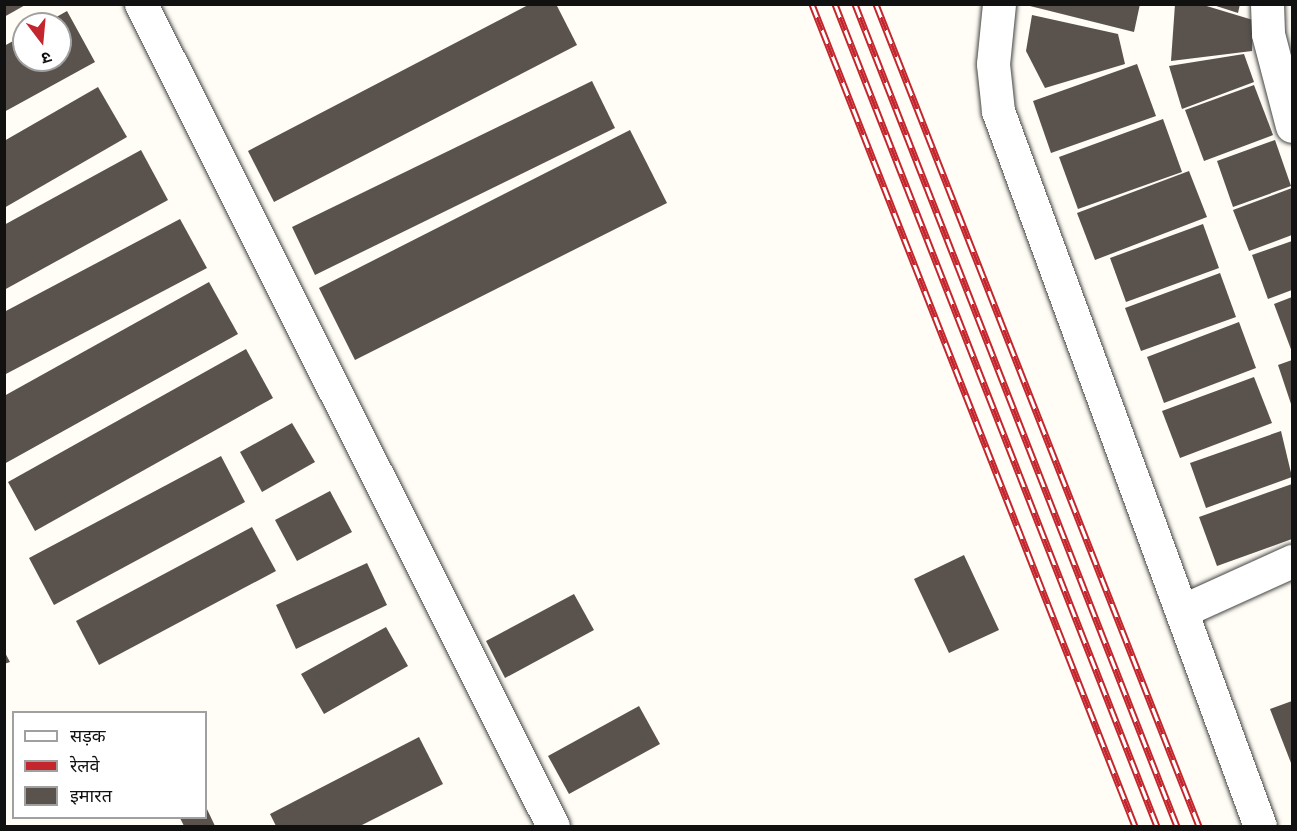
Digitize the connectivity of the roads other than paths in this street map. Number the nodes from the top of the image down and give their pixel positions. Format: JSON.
{"nodes":[{"id":1,"x":141,"y":4,"type":"edge"},
{"id":2,"x":999,"y":4,"type":"edge"},
{"id":3,"x":1276,"y":27,"type":"edge"},
{"id":4,"x":1293,"y":126,"type":"edge"},
{"id":5,"x":1293,"y":561,"type":"edge"},
{"id":6,"x":1184,"y":610,"type":"junction"},
{"id":7,"x":554,"y":826,"type":"edge"},
{"id":8,"x":1260,"y":826,"type":"edge"}],
"edges":[{"from":1,"to":7,"type":"street"},
{"from":2,"to":6,"type":"street"},
{"from":3,"to":4,"type":"street"},
{"from":5,"to":6,"type":"street"},
{"from":6,"to":8,"type":"street"}]}
